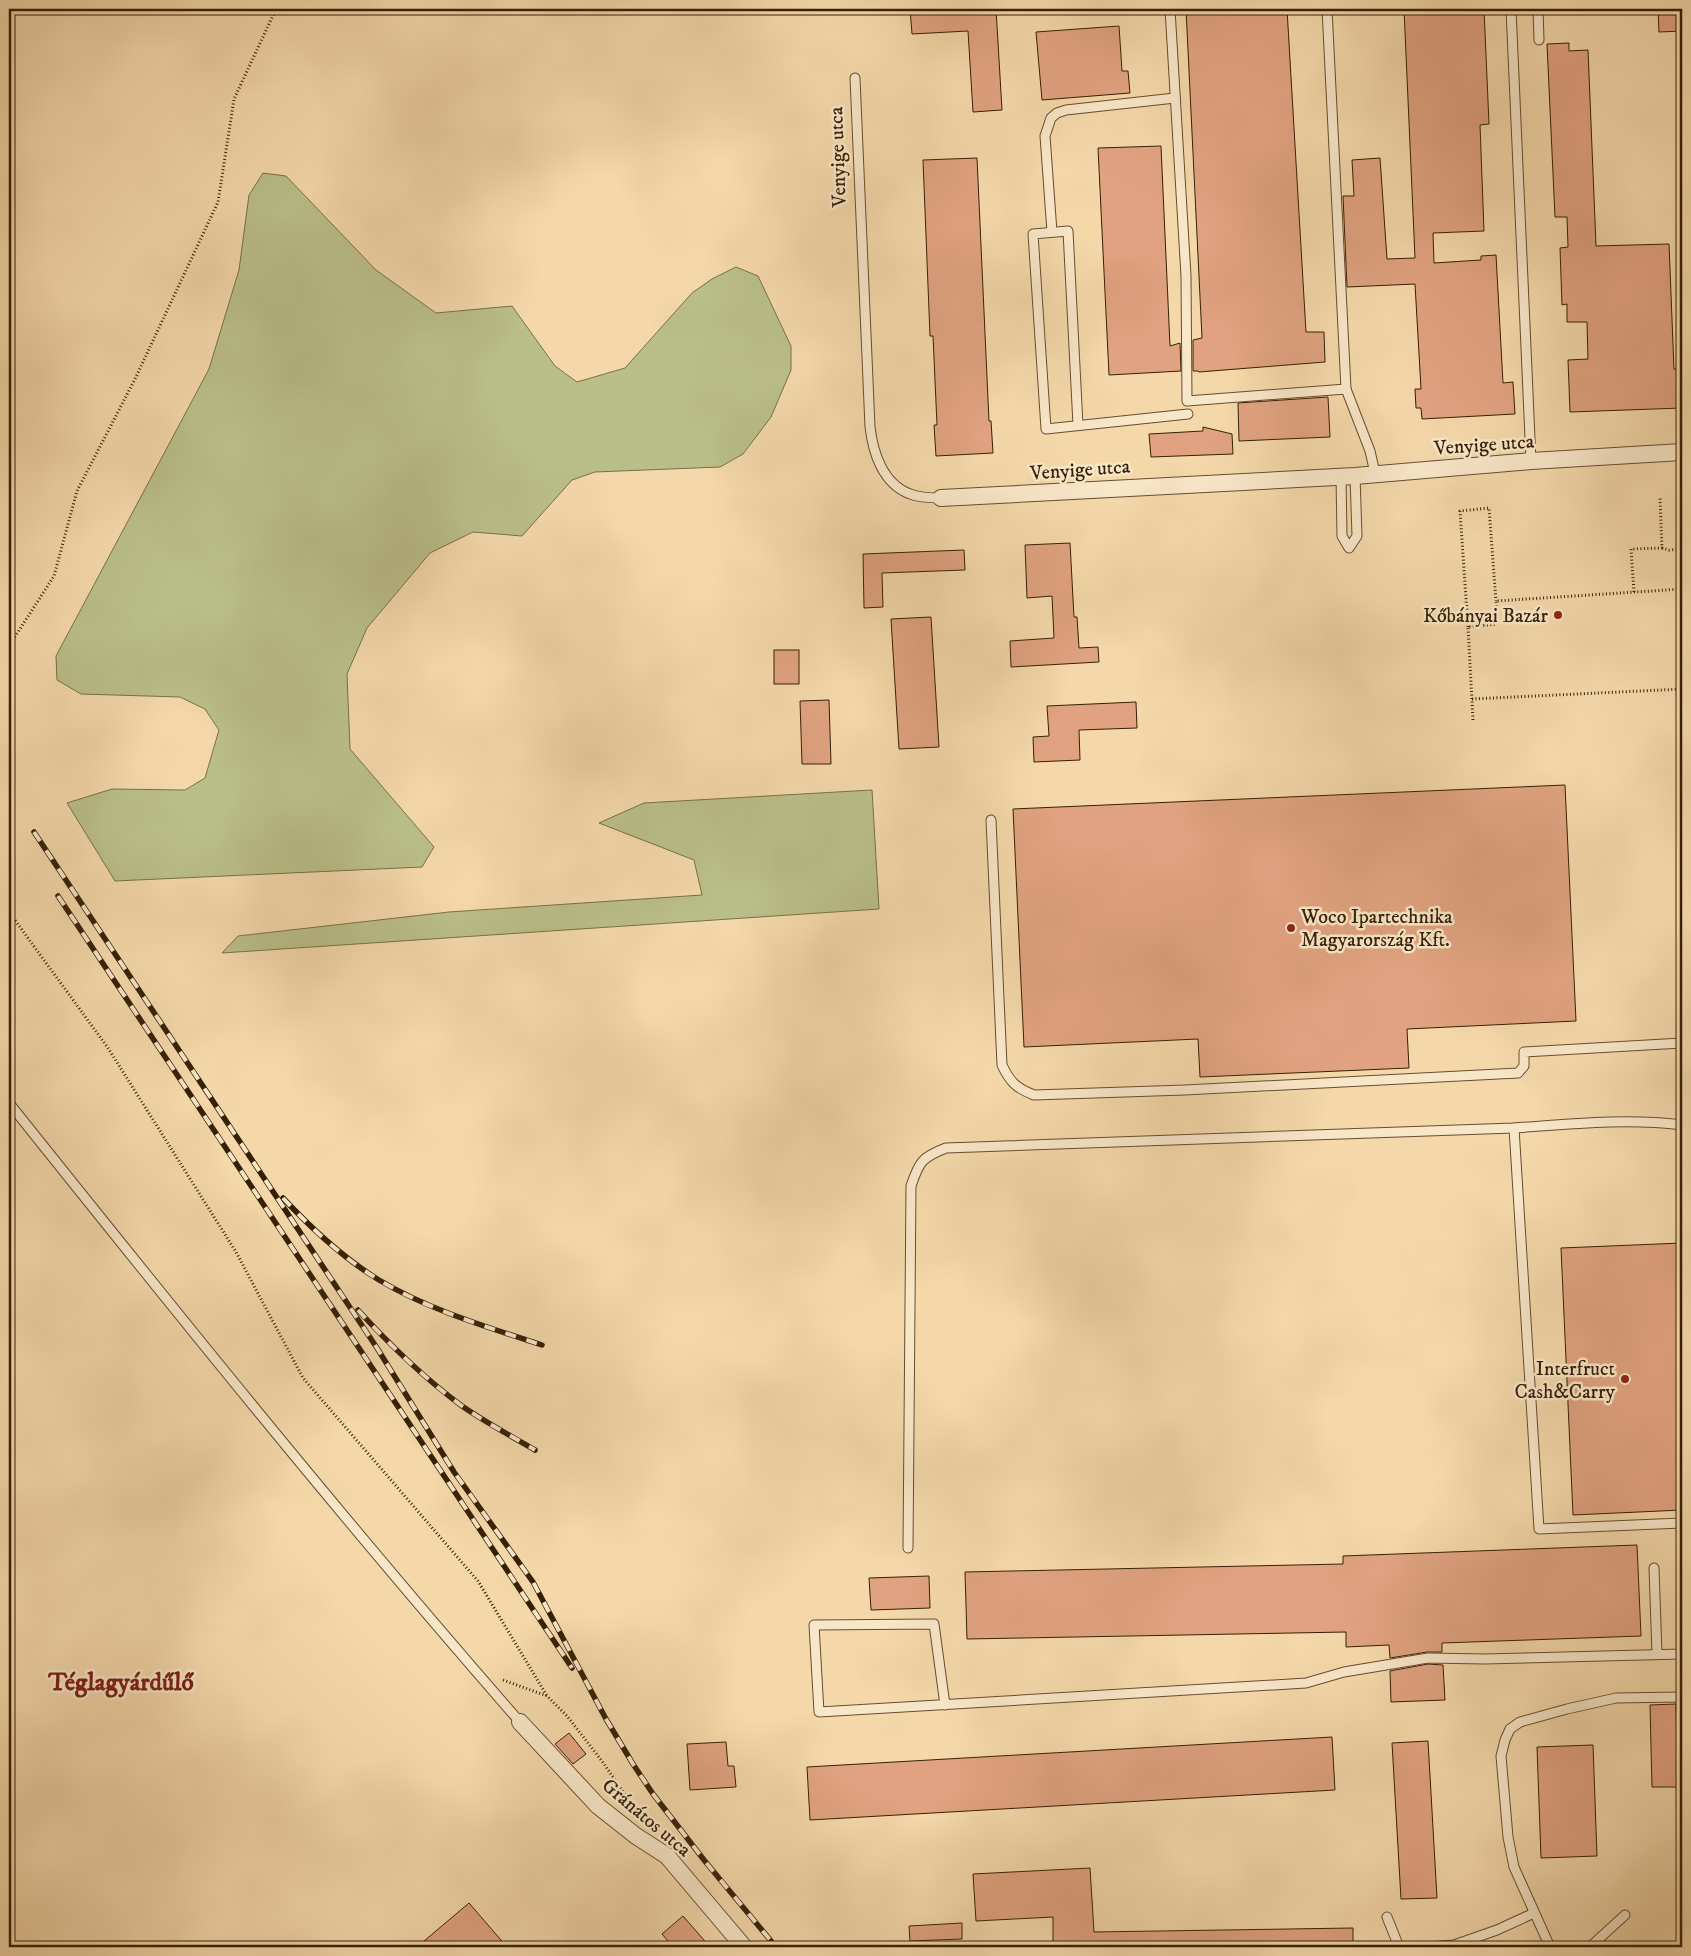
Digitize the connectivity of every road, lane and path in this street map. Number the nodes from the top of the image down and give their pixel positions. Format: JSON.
{"nodes":[{"id":1,"x":276,"y":9,"type":"edge"},
{"id":2,"x":1170,"y":9,"type":"edge"},
{"id":3,"x":1327,"y":9,"type":"edge"},
{"id":4,"x":1511,"y":9,"type":"edge"},
{"id":5,"x":1538,"y":9,"type":"edge"},
{"id":6,"x":1539,"y":40,"type":"dead end"},
{"id":7,"x":855,"y":78,"type":"dead end"},
{"id":8,"x":1175,"y":98,"type":"junction"},
{"id":9,"x":1052,"y":232,"type":"junction"},
{"id":10,"x":1346,"y":389,"type":"junction"},
{"id":11,"x":1188,"y":414,"type":"dead end"},
{"id":12,"x":1078,"y":425,"type":"junction"},
{"id":13,"x":1682,"y":452,"type":"edge"},
{"id":14,"x":1531,"y":461,"type":"junction"},
{"id":15,"x":1375,"y":473,"type":"junction"},
{"id":16,"x":1348,"y":476,"type":"junction"},
{"id":17,"x":941,"y":498,"type":"joint"},
{"id":18,"x":1660,"y":498,"type":"dead end"},
{"id":19,"x":1662,"y":548,"type":"junction"},
{"id":20,"x":1682,"y":549,"type":"edge"},
{"id":21,"x":1682,"y":589,"type":"edge"},
{"id":22,"x":1634,"y":592,"type":"junction"},
{"id":23,"x":1496,"y":601,"type":"junction"},
{"id":24,"x":1468,"y":627,"type":"junction"},
{"id":25,"x":9,"y":646,"type":"edge"},
{"id":26,"x":1682,"y":689,"type":"edge"},
{"id":27,"x":1472,"y":699,"type":"junction"},
{"id":28,"x":1473,"y":720,"type":"dead end"},
{"id":29,"x":991,"y":820,"type":"dead end"},
{"id":30,"x":9,"y":912,"type":"edge"},
{"id":31,"x":1682,"y":1042,"type":"edge"},
{"id":32,"x":9,"y":1104,"type":"edge"},
{"id":33,"x":1682,"y":1125,"type":"edge"},
{"id":34,"x":1514,"y":1128,"type":"junction"},
{"id":35,"x":1682,"y":1523,"type":"edge"},
{"id":36,"x":908,"y":1548,"type":"dead end"},
{"id":37,"x":1654,"y":1568,"type":"dead end"},
{"id":38,"x":1657,"y":1654,"type":"junction"},
{"id":39,"x":1682,"y":1654,"type":"edge"},
{"id":40,"x":496,"y":1677,"type":"dead end"},
{"id":41,"x":548,"y":1696,"type":"junction"},
{"id":42,"x":1682,"y":1697,"type":"edge"},
{"id":43,"x":945,"y":1705,"type":"junction"},
{"id":44,"x":520,"y":1722,"type":"joint"},
{"id":45,"x":640,"y":1816,"type":"dead end"},
{"id":46,"x":1534,"y":1913,"type":"junction"},
{"id":47,"x":1625,"y":1915,"type":"dead end"},
{"id":48,"x":1387,"y":1917,"type":"dead end"},
{"id":49,"x":744,"y":1947,"type":"edge"},
{"id":50,"x":1399,"y":1947,"type":"edge"},
{"id":51,"x":1427,"y":1947,"type":"edge"},
{"id":52,"x":1550,"y":1947,"type":"edge"},
{"id":53,"x":1590,"y":1947,"type":"edge"}],
"edges":[{"from":1,"to":25,"type":"path"},
{"from":2,"to":8,"type":"lane"},
{"from":3,"to":10,"type":"lane"},
{"from":4,"to":14,"type":"lane"},
{"from":5,"to":6,"type":"lane"},
{"from":7,"to":17,"type":"lane","name":"Venyige utca"},
{"from":8,"to":9,"type":"lane"},
{"from":8,"to":10,"type":"lane"},
{"from":9,"to":12,"type":"lane"},
{"from":9,"to":12,"type":"lane"},
{"from":10,"to":15,"type":"lane"},
{"from":11,"to":12,"type":"lane"},
{"from":13,"to":14,"type":"street","name":"Venyige utca"},
{"from":14,"to":15,"type":"street","name":"Venyige utca"},
{"from":15,"to":16,"type":"street","name":"Venyige utca"},
{"from":16,"to":16,"type":"lane"},
{"from":16,"to":17,"type":"street","name":"Venyige utca"},
{"from":18,"to":19,"type":"path"},
{"from":19,"to":20,"type":"path"},
{"from":19,"to":22,"type":"path"},
{"from":21,"to":22,"type":"path"},
{"from":22,"to":23,"type":"path"},
{"from":23,"to":24,"type":"path"},
{"from":23,"to":24,"type":"path"},
{"from":24,"to":27,"type":"path"},
{"from":26,"to":27,"type":"path"},
{"from":27,"to":28,"type":"path"},
{"from":29,"to":31,"type":"lane"},
{"from":30,"to":41,"type":"path"},
{"from":32,"to":44,"type":"lane"},
{"from":33,"to":34,"type":"lane"},
{"from":34,"to":35,"type":"lane"},
{"from":34,"to":36,"type":"lane"},
{"from":37,"to":38,"type":"lane"},
{"from":38,"to":39,"type":"lane"},
{"from":38,"to":43,"type":"lane"},
{"from":40,"to":41,"type":"path"},
{"from":41,"to":45,"type":"path"},
{"from":42,"to":46,"type":"lane"},
{"from":43,"to":43,"type":"lane"},
{"from":44,"to":49,"type":"street","name":"Gránátos utca"},
{"from":46,"to":51,"type":"lane"},
{"from":46,"to":52,"type":"lane"},
{"from":47,"to":53,"type":"lane"},
{"from":48,"to":50,"type":"lane"}]}
